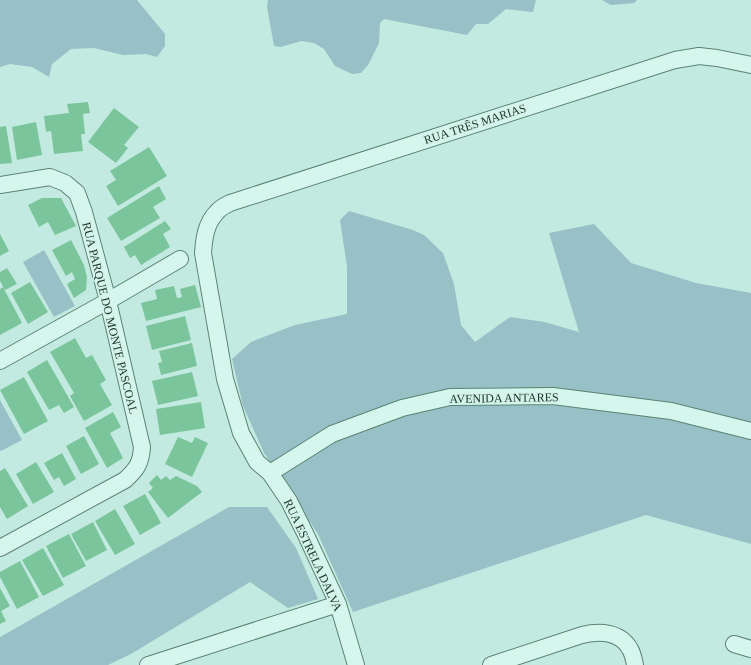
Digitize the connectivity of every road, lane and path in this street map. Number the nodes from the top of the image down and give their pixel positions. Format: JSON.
{"nodes":[{"id":1,"x":751,"y":65,"type":"edge"},
{"id":2,"x":0,"y":185,"type":"edge"},
{"id":3,"x":209,"y":223,"type":"joint"},
{"id":4,"x":180,"y":259,"type":"dead end"},
{"id":5,"x":108,"y":302,"type":"junction"},
{"id":6,"x":0,"y":361,"type":"edge"},
{"id":7,"x":751,"y":431,"type":"edge"},
{"id":8,"x":270,"y":473,"type":"junction"},
{"id":9,"x":0,"y":548,"type":"edge"},
{"id":10,"x":338,"y":604,"type":"junction"},
{"id":11,"x":734,"y":644,"type":"dead end"},
{"id":12,"x":751,"y":649,"type":"edge"},
{"id":13,"x":148,"y":665,"type":"edge"},
{"id":14,"x":356,"y":665,"type":"edge"},
{"id":15,"x":491,"y":665,"type":"edge"},
{"id":16,"x":635,"y":665,"type":"edge"}],
"edges":[{"from":1,"to":3,"type":"street","name":"RUA TRÊS MARIAS"},
{"from":2,"to":5,"type":"street","name":"RUA PARQUE DO MONTE PASCOAL"},
{"from":3,"to":8,"type":"street","name":"RUA ESTRELA DALVA"},
{"from":4,"to":5,"type":"street"},
{"from":5,"to":6,"type":"street"},
{"from":5,"to":9,"type":"street","name":"RUA PARQUE DO MONTE PASCOAL"},
{"from":7,"to":8,"type":"street","name":"AVENIDA ANTARES"},
{"from":8,"to":10,"type":"street","name":"RUA ESTRELA DALVA"},
{"from":10,"to":13,"type":"street"},
{"from":10,"to":14,"type":"street","name":"RUA ESTRELA DALVA"},
{"from":11,"to":12,"type":"street"},
{"from":15,"to":16,"type":"street"}]}
